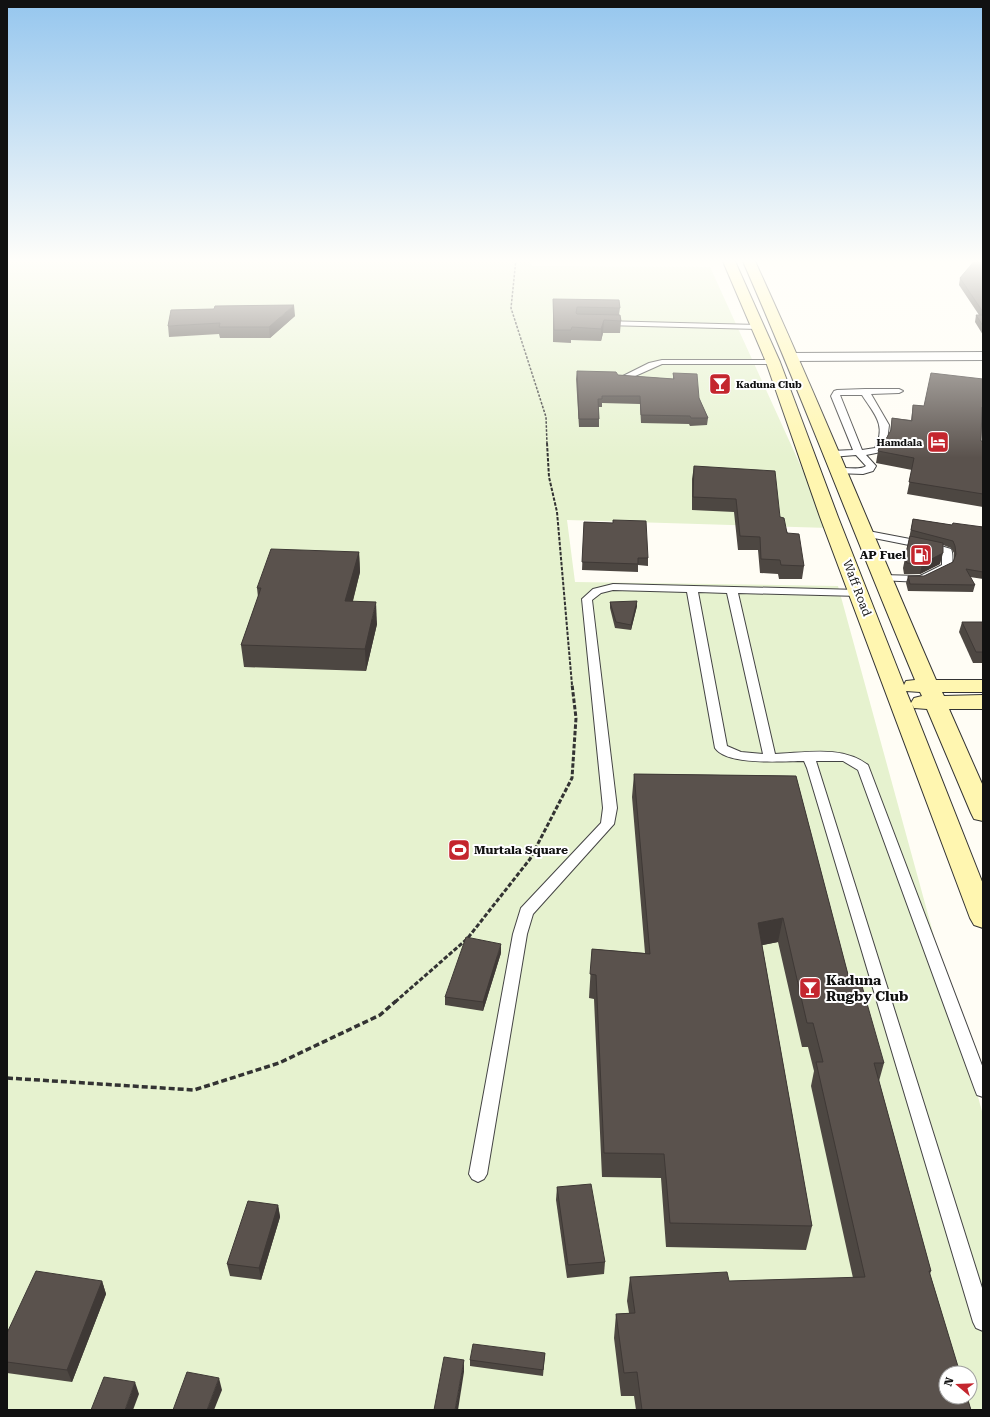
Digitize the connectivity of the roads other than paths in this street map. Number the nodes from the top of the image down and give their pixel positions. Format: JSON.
{"nodes":[{"id":1,"x":682,"y":325,"type":"edge"},
{"id":2,"x":778,"y":325,"type":"edge"},
{"id":3,"x":758,"y":327,"type":"joint"},
{"id":4,"x":983,"y":356,"type":"edge"},
{"id":5,"x":792,"y":357,"type":"junction"},
{"id":6,"x":774,"y":362,"type":"junction"},
{"id":7,"x":621,"y":379,"type":"edge"},
{"id":8,"x":899,"y":391,"type":"dead end"},
{"id":9,"x":865,"y":392,"type":"junction"},
{"id":10,"x":858,"y":452,"type":"junction"},
{"id":11,"x":831,"y":454,"type":"junction"},
{"id":12,"x":838,"y":471,"type":"junction"},
{"id":13,"x":864,"y":533,"type":"junction"},
{"id":14,"x":882,"y":578,"type":"junction"},
{"id":15,"x":692,"y":589,"type":"junction"},
{"id":16,"x":732,"y":590,"type":"junction"},
{"id":17,"x":860,"y":593,"type":"junction"},
{"id":18,"x":918,"y":660,"type":"junction"},
{"id":19,"x":983,"y":686,"type":"edge"},
{"id":20,"x":898,"y":694,"type":"junction"},
{"id":21,"x":931,"y":694,"type":"junction"},
{"id":22,"x":983,"y":703,"type":"edge"},
{"id":23,"x":948,"y":729,"type":"junction"},
{"id":24,"x":808,"y":757,"type":"junction"},
{"id":25,"x":770,"y":758,"type":"junction"},
{"id":26,"x":983,"y":813,"type":"edge"},
{"id":27,"x":983,"y":918,"type":"edge"},
{"id":28,"x":983,"y":1090,"type":"edge"},
{"id":29,"x":478,"y":1174,"type":"dead end"},
{"id":30,"x":983,"y":1322,"type":"edge"}],
"edges":[{"from":1,"to":3,"type":"lane"},
{"from":2,"to":5,"type":"street"},
{"from":3,"to":6,"type":"street","name":"Waff Road"},
{"from":4,"to":5,"type":"street"},
{"from":5,"to":11,"type":"street"},
{"from":6,"to":7,"type":"lane"},
{"from":6,"to":17,"type":"street","name":"Waff Road"},
{"from":8,"to":9,"type":"lane"},
{"from":9,"to":10,"type":"lane"},
{"from":9,"to":10,"type":"lane"},
{"from":10,"to":11,"type":"lane"},
{"from":10,"to":12,"type":"lane"},
{"from":11,"to":12,"type":"street"},
{"from":12,"to":13,"type":"street"},
{"from":13,"to":14,"type":"street"},
{"from":13,"to":14,"type":"lane"},
{"from":14,"to":18,"type":"street"},
{"from":15,"to":16,"type":"lane"},
{"from":15,"to":25,"type":"lane"},
{"from":15,"to":29,"type":"lane"},
{"from":16,"to":17,"type":"lane"},
{"from":16,"to":25,"type":"lane"},
{"from":17,"to":20,"type":"street","name":"Waff Road"},
{"from":18,"to":19,"type":"street"},
{"from":18,"to":21,"type":"street"},
{"from":19,"to":21,"type":"street"},
{"from":20,"to":21,"type":"street"},
{"from":20,"to":27,"type":"street","name":"Waff Road"},
{"from":21,"to":22,"type":"street"},
{"from":21,"to":23,"type":"street"},
{"from":22,"to":23,"type":"street"},
{"from":23,"to":26,"type":"street"},
{"from":24,"to":25,"type":"lane"},
{"from":24,"to":28,"type":"lane"},
{"from":24,"to":30,"type":"lane"}]}
